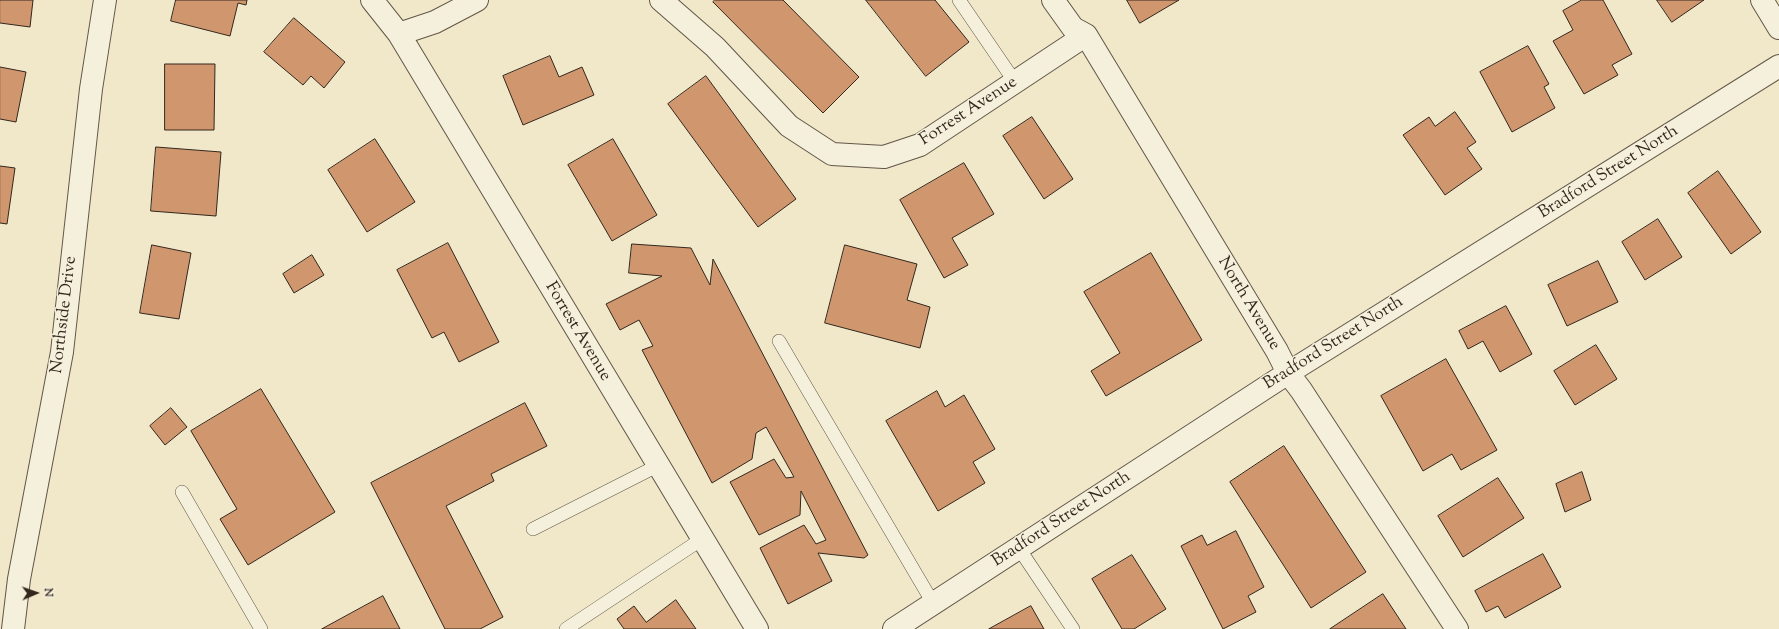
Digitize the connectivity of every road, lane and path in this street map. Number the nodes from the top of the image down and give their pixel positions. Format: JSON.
{"nodes":[{"id":1,"x":106,"y":0,"type":"edge"},
{"id":2,"x":372,"y":0,"type":"edge"},
{"id":3,"x":476,"y":0,"type":"edge"},
{"id":4,"x":661,"y":0,"type":"edge"},
{"id":5,"x":959,"y":0,"type":"edge"},
{"id":6,"x":1053,"y":0,"type":"edge"},
{"id":7,"x":1762,"y":0,"type":"edge"},
{"id":8,"x":1779,"y":28,"type":"edge"},
{"id":9,"x":398,"y":34,"type":"junction"},
{"id":10,"x":1086,"y":35,"type":"junction"},
{"id":11,"x":1779,"y":66,"type":"edge"},
{"id":12,"x":1015,"y":82,"type":"junction"},
{"id":13,"x":779,"y":341,"type":"dead end"},
{"id":14,"x":1288,"y":373,"type":"junction"},
{"id":15,"x":657,"y":466,"type":"junction"},
{"id":16,"x":182,"y":492,"type":"dead end"},
{"id":17,"x":534,"y":529,"type":"dead end"},
{"id":18,"x":702,"y":539,"type":"junction"},
{"id":19,"x":1018,"y":547,"type":"junction"},
{"id":20,"x":934,"y":604,"type":"junction"},
{"id":21,"x":13,"y":629,"type":"edge"},
{"id":22,"x":261,"y":629,"type":"edge"},
{"id":23,"x":566,"y":629,"type":"edge"},
{"id":24,"x":757,"y":629,"type":"edge"},
{"id":25,"x":894,"y":629,"type":"edge"},
{"id":26,"x":1072,"y":629,"type":"edge"},
{"id":27,"x":1457,"y":629,"type":"edge"}],
"edges":[{"from":1,"to":21,"type":"street","name":"Northside Drive"},
{"from":2,"to":9,"type":"street","name":"Forrest Avenue"},
{"from":3,"to":9,"type":"street"},
{"from":4,"to":12,"type":"street","name":"Forrest Avenue"},
{"from":5,"to":12,"type":"lane"},
{"from":6,"to":10,"type":"street","name":"North Avenue"},
{"from":7,"to":8,"type":"street"},
{"from":9,"to":15,"type":"street","name":"Forrest Avenue"},
{"from":10,"to":12,"type":"street","name":"Forrest Avenue"},
{"from":10,"to":14,"type":"street","name":"North Avenue"},
{"from":11,"to":14,"type":"street","name":"Bradford Street North"},
{"from":13,"to":20,"type":"lane"},
{"from":14,"to":19,"type":"street","name":"Bradford Street North"},
{"from":14,"to":27,"type":"street","name":"North Avenue"},
{"from":15,"to":17,"type":"lane"},
{"from":15,"to":18,"type":"street","name":"Forrest Avenue"},
{"from":16,"to":22,"type":"lane"},
{"from":18,"to":23,"type":"lane"},
{"from":18,"to":24,"type":"street","name":"Forrest Avenue"},
{"from":19,"to":20,"type":"street","name":"Bradford Street North"},
{"from":19,"to":26,"type":"lane"},
{"from":20,"to":25,"type":"street","name":"Bradford Street North"}]}
